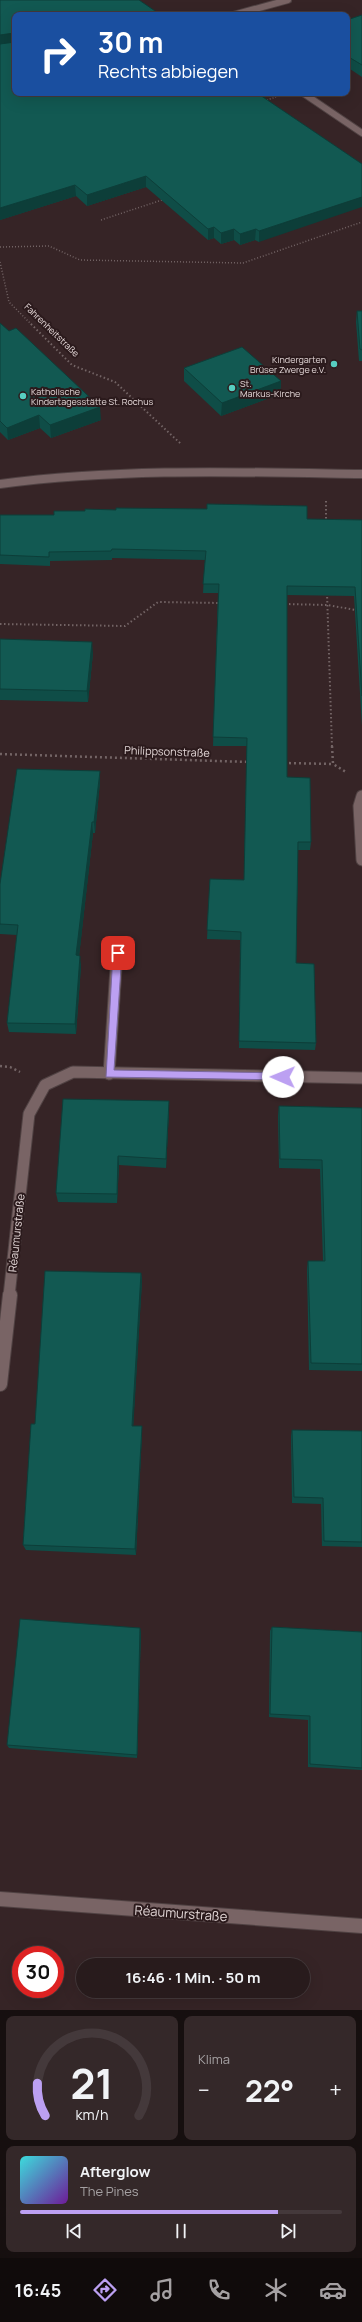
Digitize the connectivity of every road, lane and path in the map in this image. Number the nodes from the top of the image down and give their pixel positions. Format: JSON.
{"nodes":[{"id":1,"x":288,"y":0,"type":"edge"},
{"id":2,"x":244,"y":12,"type":"edge"},
{"id":3,"x":277,"y":96,"type":"edge"},
{"id":4,"x":307,"y":96,"type":"edge"},
{"id":5,"x":262,"y":101,"type":"edge"},
{"id":6,"x":362,"y":134,"type":"edge"},
{"id":7,"x":168,"y":198,"type":"edge"},
{"id":8,"x":101,"y":220,"type":"dead end"},
{"id":9,"x":362,"y":222,"type":"edge"},
{"id":10,"x":0,"y":247,"type":"edge"},
{"id":11,"x":0,"y":262,"type":"edge"},
{"id":12,"x":206,"y":470,"type":"junction"},
{"id":13,"x":323,"y":473,"type":"junction"},
{"id":14,"x":362,"y":474,"type":"edge"},
{"id":15,"x":0,"y":484,"type":"edge"},
{"id":16,"x":319,"y":503,"type":"dead end"},
{"id":17,"x":326,"y":503,"type":"junction"},
{"id":18,"x":333,"y":503,"type":"dead end"},
{"id":19,"x":326,"y":526,"type":"edge"},
{"id":20,"x":326,"y":590,"type":"edge"},
{"id":21,"x":227,"y":604,"type":"edge"},
{"id":22,"x":281,"y":604,"type":"edge"},
{"id":23,"x":327,"y":605,"type":"junction"},
{"id":24,"x":362,"y":610,"type":"edge"},
{"id":25,"x":0,"y":624,"type":"edge"},
{"id":26,"x":0,"y":754,"type":"edge"},
{"id":27,"x":254,"y":762,"type":"edge"},
{"id":28,"x":277,"y":763,"type":"edge"},
{"id":29,"x":333,"y":764,"type":"junction"},
{"id":30,"x":350,"y":774,"type":"dead end"},
{"id":31,"x":362,"y":796,"type":"edge"},
{"id":32,"x":362,"y":860,"type":"edge"},
{"id":33,"x":118,"y":953,"type":"dead end"},
{"id":34,"x":110,"y":1074,"type":"junction"},
{"id":35,"x":362,"y":1078,"type":"edge"},
{"id":36,"x":0,"y":1384,"type":"edge"},
{"id":37,"x":0,"y":1899,"type":"edge"},
{"id":38,"x":362,"y":1926,"type":"edge"}],
"edges":[{"from":1,"to":2,"type":"street"},
{"from":3,"to":5,"type":"path"},
{"from":4,"to":6,"type":"street"},
{"from":7,"to":8,"type":"path"},
{"from":9,"to":10,"type":"path"},
{"from":11,"to":12,"type":"path","name":"Fahrenheitstraße"},
{"from":12,"to":13,"type":"street"},
{"from":12,"to":15,"type":"street"},
{"from":13,"to":14,"type":"street"},
{"from":13,"to":17,"type":"path"},
{"from":16,"to":17,"type":"path"},
{"from":17,"to":18,"type":"path"},
{"from":17,"to":19,"type":"path"},
{"from":20,"to":23,"type":"path"},
{"from":21,"to":25,"type":"path"},
{"from":22,"to":23,"type":"path"},
{"from":23,"to":24,"type":"path"},
{"from":23,"to":29,"type":"path"},
{"from":26,"to":27,"type":"path","name":"Philippsonstraße"},
{"from":28,"to":29,"type":"path"},
{"from":29,"to":30,"type":"path"},
{"from":31,"to":32,"type":"street"},
{"from":33,"to":34,"type":"street"},
{"from":34,"to":35,"type":"street"},
{"from":34,"to":36,"type":"street","name":"Réaumurstraße"},
{"from":37,"to":38,"type":"street","name":"Réaumurstraße"}]}
